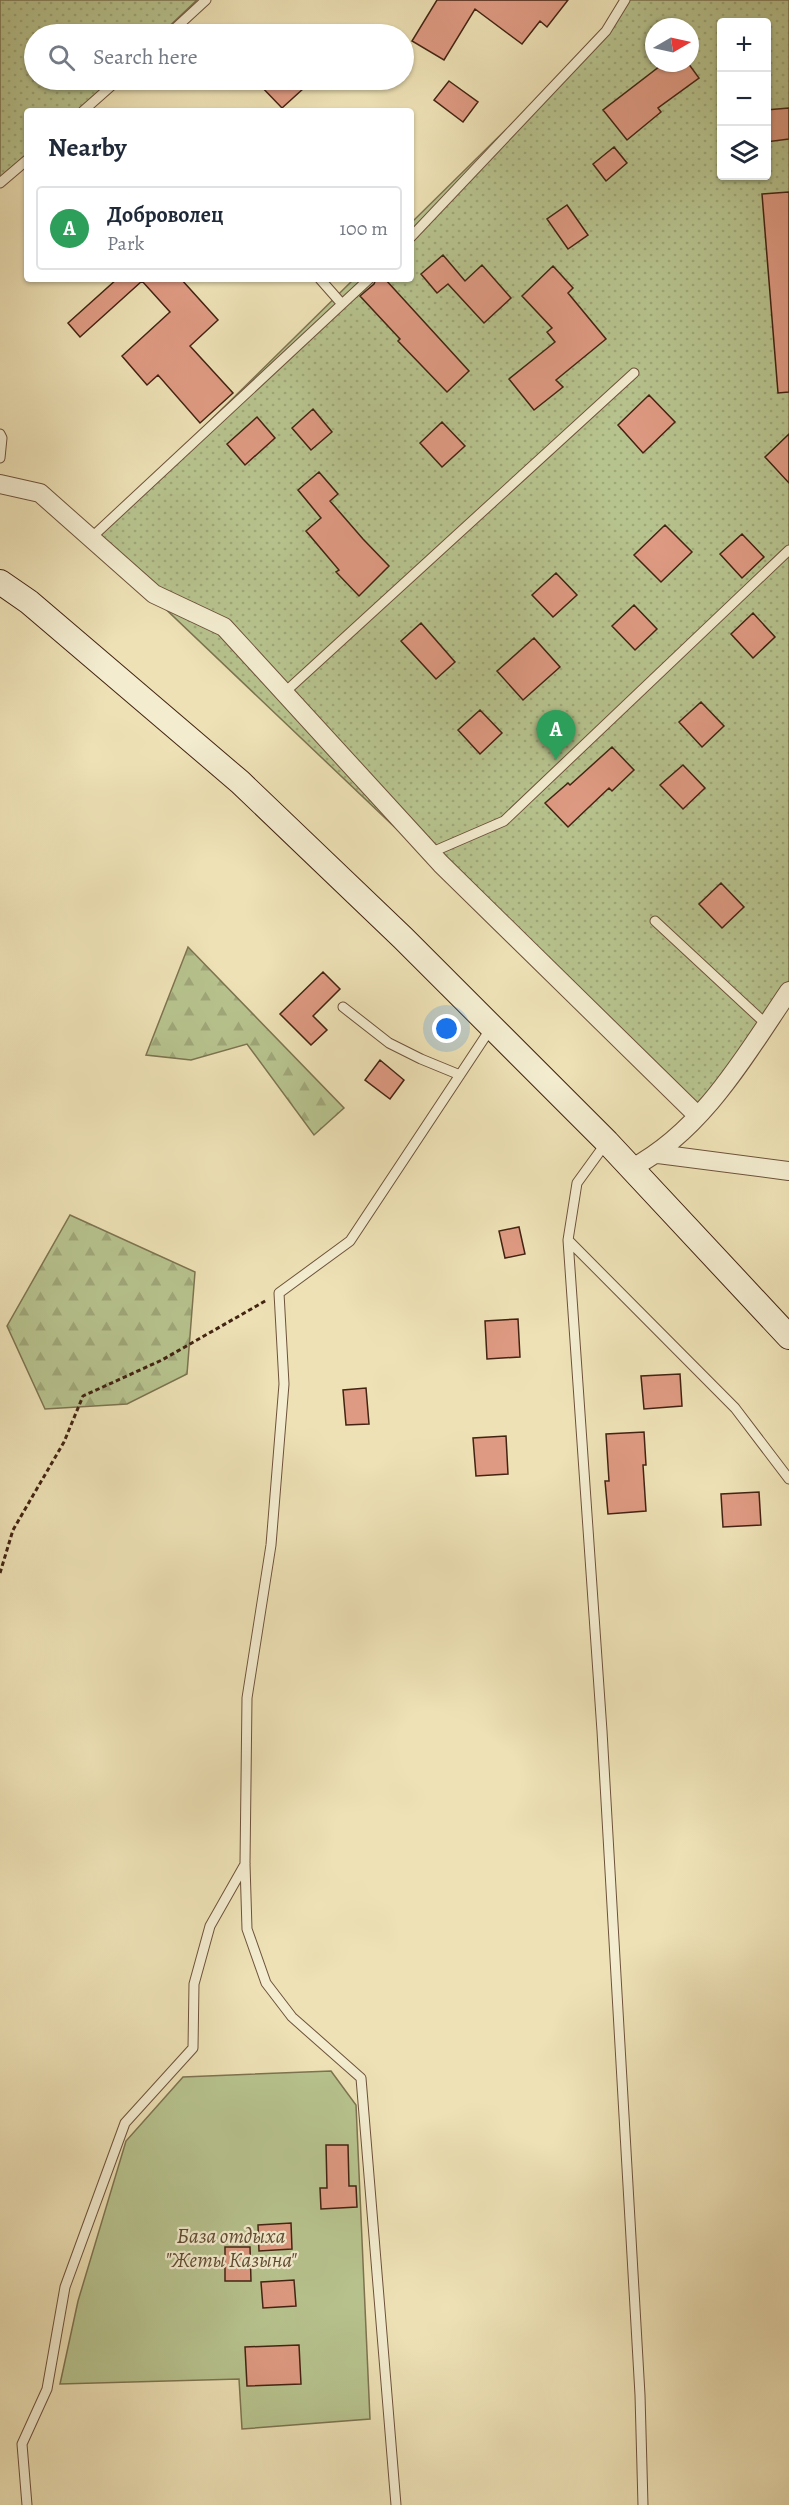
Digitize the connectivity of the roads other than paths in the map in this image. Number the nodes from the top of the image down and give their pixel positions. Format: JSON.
{"nodes":[{"id":1,"x":206,"y":0,"type":"edge"},
{"id":2,"x":625,"y":0,"type":"edge"},
{"id":3,"x":180,"y":24,"type":"edge"},
{"id":4,"x":107,"y":90,"type":"edge"},
{"id":5,"x":86,"y":108,"type":"edge"},
{"id":6,"x":24,"y":163,"type":"edge"},
{"id":7,"x":0,"y":183,"type":"edge"},
{"id":8,"x":414,"y":234,"type":"edge"},
{"id":9,"x":323,"y":282,"type":"edge"},
{"id":10,"x":366,"y":282,"type":"edge"},
{"id":11,"x":342,"y":304,"type":"junction"},
{"id":12,"x":634,"y":373,"type":"dead end"},
{"id":13,"x":0,"y":434,"type":"edge"},
{"id":14,"x":0,"y":458,"type":"edge"},
{"id":15,"x":0,"y":483,"type":"edge"},
{"id":16,"x":91,"y":538,"type":"junction"},
{"id":17,"x":789,"y":550,"type":"edge"},
{"id":18,"x":0,"y":582,"type":"edge"},
{"id":19,"x":284,"y":693,"type":"junction"},
{"id":20,"x":430,"y":853,"type":"junction"},
{"id":21,"x":655,"y":921,"type":"dead end"},
{"id":22,"x":789,"y":991,"type":"edge"},
{"id":23,"x":343,"y":1007,"type":"dead end"},
{"id":24,"x":766,"y":1024,"type":"junction"},
{"id":25,"x":491,"y":1027,"type":"junction"},
{"id":26,"x":460,"y":1074,"type":"junction"},
{"id":27,"x":697,"y":1115,"type":"junction"},
{"id":28,"x":607,"y":1142,"type":"junction"},
{"id":29,"x":658,"y":1154,"type":"junction"},
{"id":30,"x":632,"y":1168,"type":"junction"},
{"id":31,"x":789,"y":1171,"type":"edge"},
{"id":32,"x":568,"y":1240,"type":"junction"},
{"id":33,"x":789,"y":1337,"type":"edge"},
{"id":34,"x":789,"y":1479,"type":"edge"},
{"id":35,"x":245,"y":1864,"type":"junction"},
{"id":36,"x":27,"y":2505,"type":"edge"},
{"id":37,"x":396,"y":2505,"type":"edge"},
{"id":38,"x":643,"y":2505,"type":"edge"}],
"edges":[{"from":1,"to":3,"type":"lane"},
{"from":2,"to":8,"type":"lane"},
{"from":4,"to":5,"type":"lane"},
{"from":6,"to":7,"type":"lane"},
{"from":9,"to":11,"type":"lane"},
{"from":10,"to":11,"type":"lane"},
{"from":11,"to":16,"type":"lane"},
{"from":12,"to":19,"type":"lane"},
{"from":13,"to":14,"type":"lane"},
{"from":15,"to":16,"type":"street"},
{"from":16,"to":19,"type":"street"},
{"from":17,"to":20,"type":"lane"},
{"from":18,"to":25,"type":"main road"},
{"from":19,"to":20,"type":"street"},
{"from":20,"to":27,"type":"street"},
{"from":21,"to":24,"type":"lane"},
{"from":22,"to":24,"type":"street"},
{"from":23,"to":26,"type":"lane"},
{"from":24,"to":27,"type":"street"},
{"from":25,"to":26,"type":"lane"},
{"from":25,"to":28,"type":"main road"},
{"from":26,"to":35,"type":"lane"},
{"from":27,"to":29,"type":"street"},
{"from":28,"to":30,"type":"main road"},
{"from":28,"to":32,"type":"lane"},
{"from":29,"to":30,"type":"street"},
{"from":29,"to":31,"type":"street"},
{"from":30,"to":33,"type":"main road"},
{"from":32,"to":34,"type":"lane"},
{"from":32,"to":38,"type":"lane"},
{"from":35,"to":36,"type":"lane"},
{"from":35,"to":37,"type":"lane"}]}
